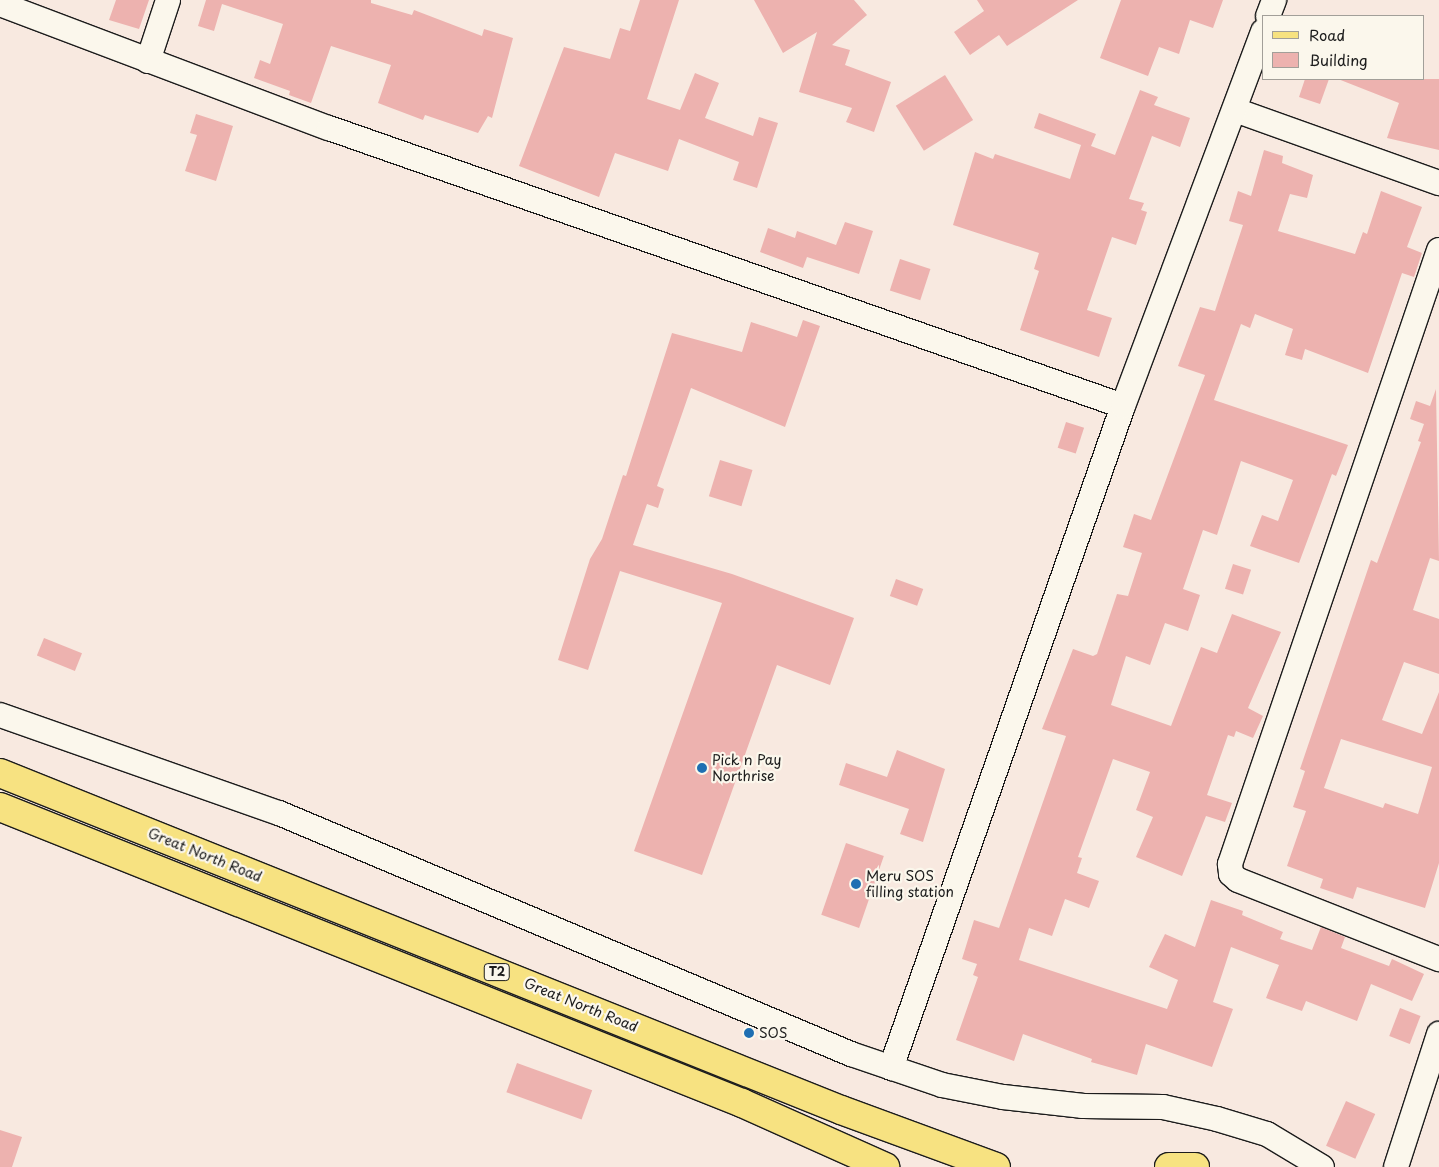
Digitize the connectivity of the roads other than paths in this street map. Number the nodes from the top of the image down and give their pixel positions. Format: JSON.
{"nodes":[{"id":1,"x":168,"y":0,"type":"edge"},
{"id":2,"x":1274,"y":0,"type":"edge"},
{"id":3,"x":0,"y":4,"type":"edge"},
{"id":4,"x":1268,"y":15,"type":"edge"},
{"id":5,"x":1262,"y":34,"type":"edge"},
{"id":6,"x":148,"y":61,"type":"junction"},
{"id":7,"x":1235,"y":110,"type":"junction"},
{"id":8,"x":1439,"y":183,"type":"edge"},
{"id":9,"x":1439,"y":250,"type":"edge"},
{"id":10,"x":1123,"y":406,"type":"junction"},
{"id":11,"x":0,"y":715,"type":"edge"},
{"id":12,"x":0,"y":773,"type":"edge"},
{"id":13,"x":0,"y":807,"type":"edge"},
{"id":14,"x":1439,"y":960,"type":"edge"},
{"id":15,"x":1439,"y":1034,"type":"edge"},
{"id":16,"x":891,"y":1068,"type":"junction"},
{"id":17,"x":885,"y":1167,"type":"edge"},
{"id":18,"x":996,"y":1167,"type":"edge"},
{"id":19,"x":1169,"y":1167,"type":"edge"},
{"id":20,"x":1195,"y":1167,"type":"edge"},
{"id":21,"x":1322,"y":1167,"type":"edge"},
{"id":22,"x":1396,"y":1167,"type":"edge"}],
"edges":[{"from":1,"to":6,"type":"street"},
{"from":2,"to":4,"type":"street"},
{"from":3,"to":6,"type":"street"},
{"from":5,"to":7,"type":"street"},
{"from":6,"to":10,"type":"street"},
{"from":7,"to":8,"type":"street"},
{"from":7,"to":10,"type":"street"},
{"from":9,"to":14,"type":"street"},
{"from":10,"to":16,"type":"street"},
{"from":11,"to":16,"type":"street"},
{"from":12,"to":18,"type":"main road","name":"Great North Road","number":"T2"},
{"from":13,"to":17,"type":"main road","number":"T2"},
{"from":15,"to":22,"type":"street"},
{"from":16,"to":21,"type":"street"},
{"from":19,"to":20,"type":"main road"}]}
